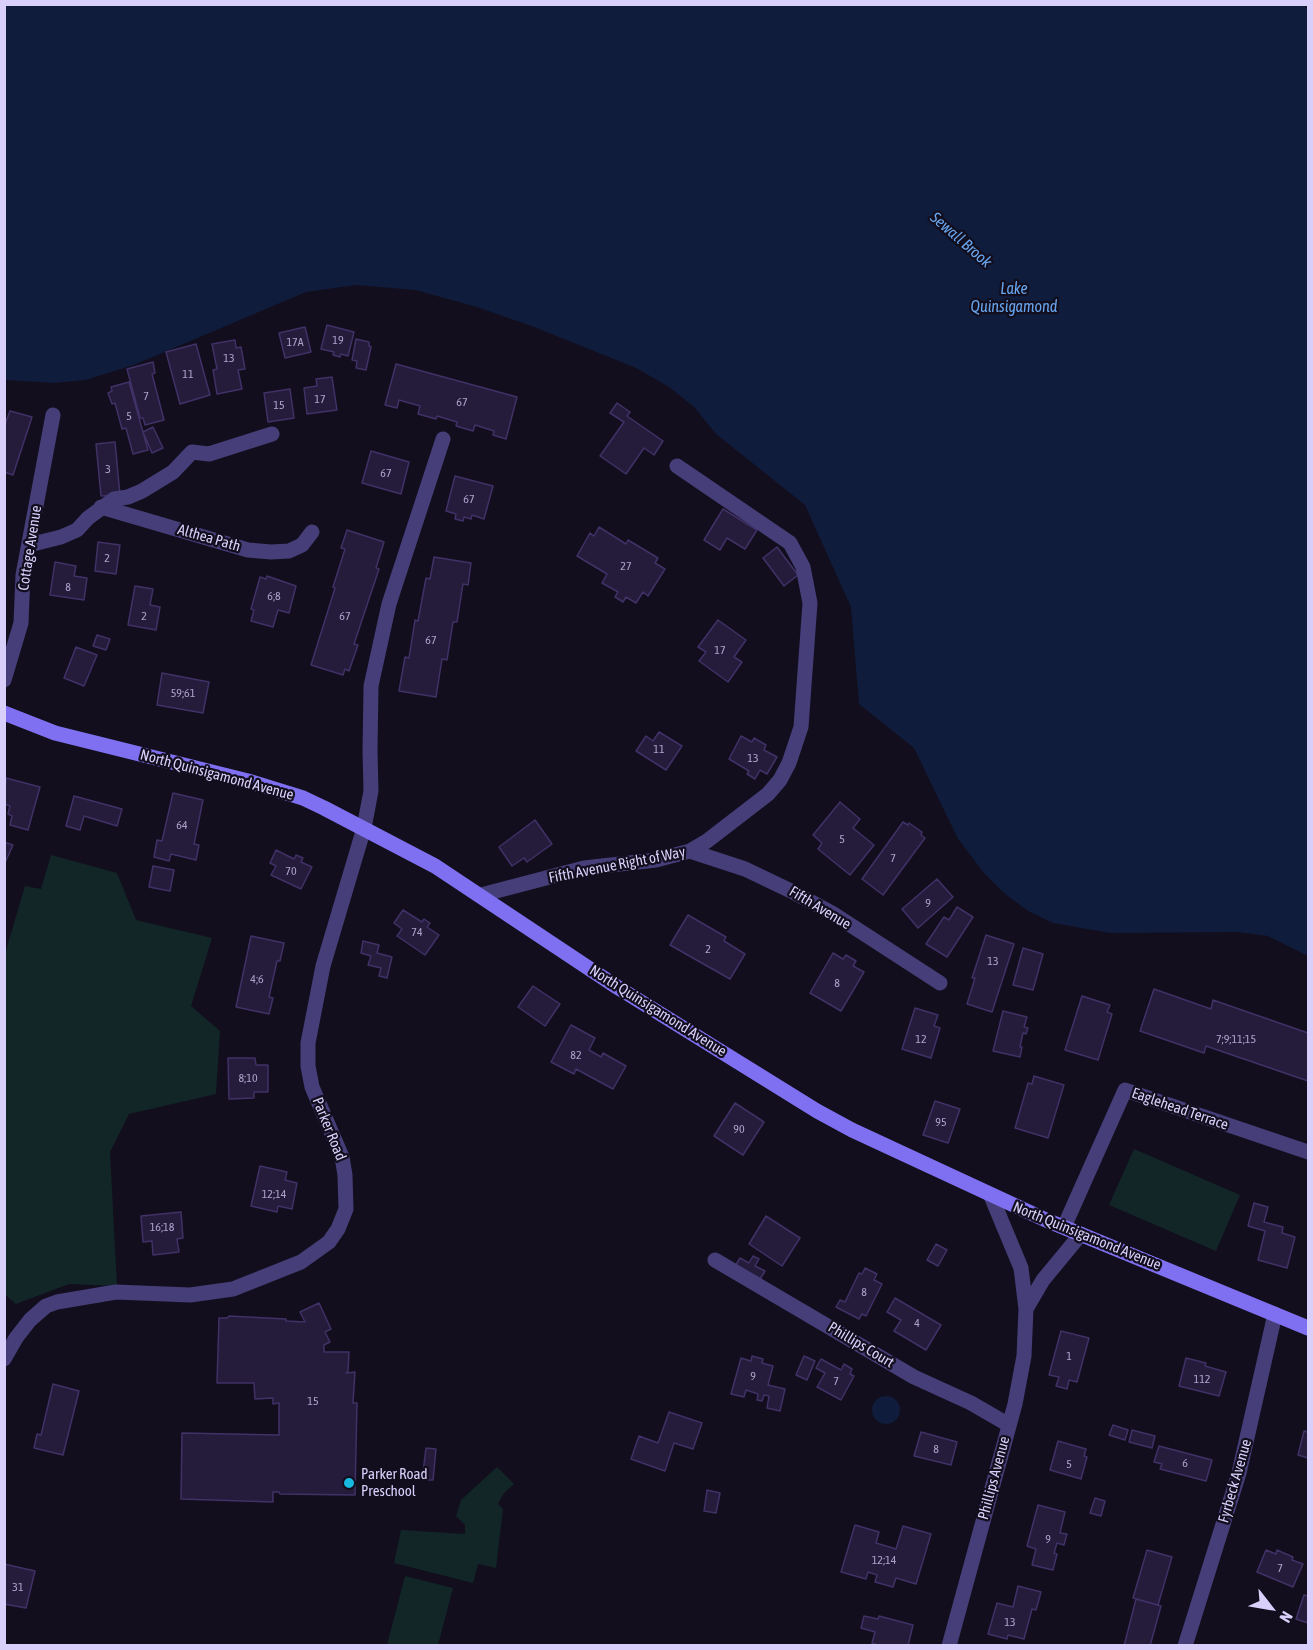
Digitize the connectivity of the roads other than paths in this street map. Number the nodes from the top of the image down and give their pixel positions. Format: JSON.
{"nodes":[{"id":1,"x":53,"y":415,"type":"dead end"},
{"id":2,"x":272,"y":434,"type":"dead end"},
{"id":3,"x":443,"y":439,"type":"dead end"},
{"id":4,"x":677,"y":466,"type":"dead end"},
{"id":5,"x":101,"y":507,"type":"junction"},
{"id":6,"x":312,"y":532,"type":"dead end"},
{"id":7,"x":29,"y":545,"type":"junction"},
{"id":8,"x":4,"y":680,"type":"edge"},
{"id":9,"x":4,"y":713,"type":"edge"},
{"id":10,"x":364,"y":828,"type":"junction"},
{"id":11,"x":690,"y":851,"type":"junction"},
{"id":12,"x":481,"y":896,"type":"junction"},
{"id":13,"x":940,"y":983,"type":"dead end"},
{"id":14,"x":1308,"y":1152,"type":"edge"},
{"id":15,"x":991,"y":1196,"type":"junction"},
{"id":16,"x":1064,"y":1227,"type":"junction"},
{"id":17,"x":1081,"y":1234,"type":"junction"},
{"id":18,"x":715,"y":1260,"type":"dead end"},
{"id":19,"x":1026,"y":1309,"type":"junction"},
{"id":20,"x":1275,"y":1314,"type":"junction"},
{"id":21,"x":1308,"y":1328,"type":"edge"},
{"id":22,"x":4,"y":1359,"type":"edge"},
{"id":23,"x":1009,"y":1425,"type":"junction"},
{"id":24,"x":949,"y":1646,"type":"edge"},
{"id":25,"x":1185,"y":1646,"type":"edge"}],
"edges":[{"from":1,"to":7,"type":"street","name":"Cottage Avenue"},
{"from":2,"to":5,"type":"street"},
{"from":3,"to":10,"type":"street","name":"Parker Road"},
{"from":4,"to":11,"type":"street","name":"Fifth Avenue Right of Way"},
{"from":5,"to":6,"type":"street","name":"Althea Path"},
{"from":5,"to":7,"type":"street"},
{"from":7,"to":8,"type":"street","name":"Cottage Avenue"},
{"from":9,"to":10,"type":"main road","name":"North Quinsigamond Avenue"},
{"from":10,"to":12,"type":"main road","name":"North Quinsigamond Avenue"},
{"from":10,"to":22,"type":"street","name":"Parker Road"},
{"from":11,"to":12,"type":"street","name":"Fifth Avenue Right of Way"},
{"from":11,"to":13,"type":"street","name":"Fifth Avenue"},
{"from":12,"to":15,"type":"main road","name":"North Quinsigamond Avenue"},
{"from":14,"to":16,"type":"street","name":"Eaglehead Terrace"},
{"from":15,"to":16,"type":"main road","name":"North Quinsigamond Avenue"},
{"from":15,"to":19,"type":"street","name":"Phillips Avenue"},
{"from":16,"to":17,"type":"main road","name":"North Quinsigamond Avenue"},
{"from":17,"to":19,"type":"street","name":"Phillips Avenue"},
{"from":17,"to":20,"type":"main road","name":"North Quinsigamond Avenue"},
{"from":18,"to":23,"type":"street","name":"Phillips Court"},
{"from":19,"to":23,"type":"street","name":"Phillips Avenue"},
{"from":20,"to":21,"type":"main road","name":"North Quinsigamond Avenue"},
{"from":20,"to":25,"type":"street","name":"Fyrbeck Avenue"},
{"from":23,"to":24,"type":"street","name":"Phillips Avenue"}]}
